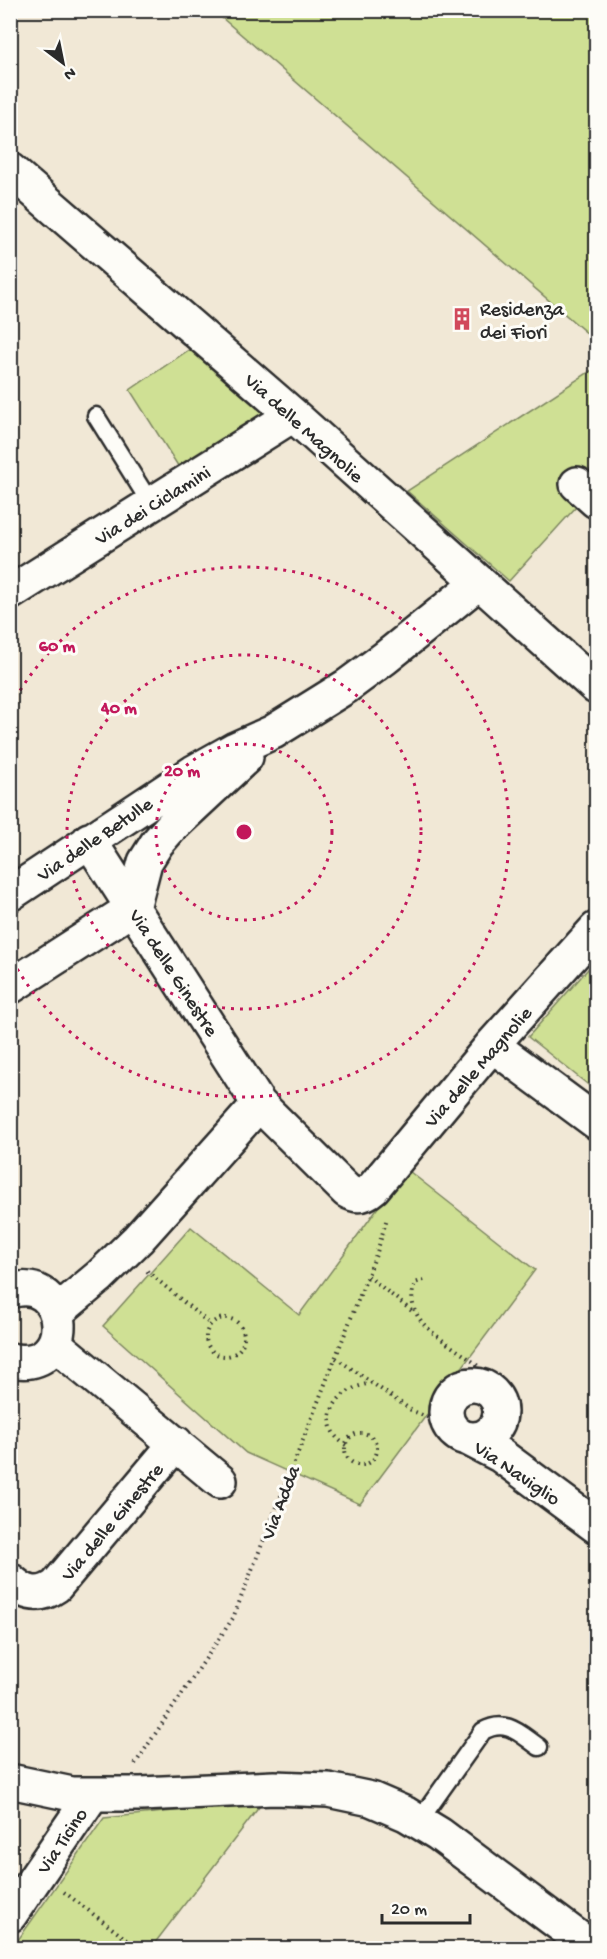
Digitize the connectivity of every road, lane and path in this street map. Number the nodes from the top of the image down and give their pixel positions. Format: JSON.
{"nodes":[{"id":1,"x":10,"y":170,"type":"edge"},
{"id":2,"x":293,"y":415,"type":"junction"},
{"id":3,"x":96,"y":416,"type":"dead end"},
{"id":4,"x":151,"y":504,"type":"junction"},
{"id":5,"x":478,"y":583,"type":"junction"},
{"id":6,"x":10,"y":593,"type":"edge"},
{"id":7,"x":597,"y":687,"type":"edge"},
{"id":8,"x":273,"y":732,"type":"junction"},
{"id":9,"x":89,"y":840,"type":"junction"},
{"id":10,"x":10,"y":894,"type":"edge"},
{"id":11,"x":134,"y":908,"type":"junction"},
{"id":12,"x":597,"y":929,"type":"edge"},
{"id":13,"x":10,"y":987,"type":"edge"},
{"id":14,"x":492,"y":1045,"type":"junction"},
{"id":15,"x":259,"y":1104,"type":"junction"},
{"id":16,"x":597,"y":1122,"type":"edge"},
{"id":17,"x":361,"y":1194,"type":"junction"},
{"id":18,"x":125,"y":1252,"type":"junction"},
{"id":19,"x":368,"y":1276,"type":"junction"},
{"id":20,"x":424,"y":1280,"type":"dead end"},
{"id":21,"x":10,"y":1291,"type":"edge"},
{"id":22,"x":414,"y":1313,"type":"junction"},
{"id":23,"x":211,"y":1325,"type":"junction"},
{"id":24,"x":56,"y":1328,"type":"junction"},
{"id":25,"x":336,"y":1358,"type":"junction"},
{"id":26,"x":10,"y":1360,"type":"edge"},
{"id":27,"x":371,"y":1382,"type":"junction"},
{"id":28,"x":490,"y":1390,"type":"joint"},
{"id":29,"x":460,"y":1433,"type":"junction"},
{"id":30,"x":176,"y":1443,"type":"junction"},
{"id":31,"x":346,"y":1445,"type":"junction"},
{"id":32,"x":220,"y":1481,"type":"dead end"},
{"id":33,"x":597,"y":1526,"type":"edge"},
{"id":34,"x":10,"y":1580,"type":"edge"},
{"id":35,"x":539,"y":1748,"type":"dead end"},
{"id":36,"x":10,"y":1781,"type":"edge"},
{"id":37,"x":103,"y":1795,"type":"junction"},
{"id":38,"x":419,"y":1821,"type":"junction"},
{"id":39,"x":39,"y":1874,"type":"junction"},
{"id":40,"x":10,"y":1915,"type":"edge"},
{"id":41,"x":138,"y":1948,"type":"edge"},
{"id":42,"x":592,"y":1948,"type":"edge"}],
"edges":[{"from":1,"to":2,"type":"street","name":"Via delle Magnolie"},
{"from":2,"to":4,"type":"street","name":"Via dei Ciclamini"},
{"from":2,"to":5,"type":"street","name":"Via delle Magnolie"},
{"from":3,"to":4,"type":"lane"},
{"from":4,"to":6,"type":"street","name":"Via dei Ciclamini"},
{"from":5,"to":7,"type":"street","name":"Via delle Magnolie"},
{"from":5,"to":8,"type":"street","name":"Via delle Betulle"},
{"from":8,"to":9,"type":"street","name":"Via delle Betulle"},
{"from":8,"to":11,"type":"street","name":"Via delle Betulle"},
{"from":9,"to":10,"type":"street","name":"Via delle Betulle"},
{"from":9,"to":11,"type":"street","name":"Via delle Ginestre"},
{"from":11,"to":13,"type":"street"},
{"from":11,"to":15,"type":"street","name":"Via delle Ginestre"},
{"from":12,"to":14,"type":"street","name":"Via delle Magnolie"},
{"from":14,"to":16,"type":"street"},
{"from":14,"to":17,"type":"street","name":"Via delle Magnolie"},
{"from":15,"to":17,"type":"street","name":"Via delle Ginestre"},
{"from":15,"to":18,"type":"street"},
{"from":17,"to":19,"type":"path","name":"Via Adda"},
{"from":18,"to":23,"type":"path"},
{"from":18,"to":24,"type":"street"},
{"from":19,"to":22,"type":"path"},
{"from":19,"to":25,"type":"path","name":"Via Adda"},
{"from":20,"to":22,"type":"path"},
{"from":21,"to":24,"type":"street","name":"Via delle Ginestre"},
{"from":22,"to":28,"type":"path"},
{"from":23,"to":23,"type":"path"},
{"from":24,"to":26,"type":"street"},
{"from":24,"to":30,"type":"street","name":"Via delle Ginestre"},
{"from":25,"to":27,"type":"path"},
{"from":25,"to":37,"type":"path","name":"Via Adda"},
{"from":27,"to":29,"type":"path"},
{"from":27,"to":31,"type":"path"},
{"from":28,"to":29,"type":"street","name":"Via Naviglio"},
{"from":29,"to":33,"type":"street","name":"Via Naviglio"},
{"from":30,"to":32,"type":"street","name":"Via delle Ginestre"},
{"from":30,"to":34,"type":"street","name":"Via delle Ginestre"},
{"from":31,"to":31,"type":"path"},
{"from":35,"to":38,"type":"lane"},
{"from":36,"to":37,"type":"street"},
{"from":37,"to":38,"type":"street"},
{"from":37,"to":39,"type":"street","name":"Via Ticino"},
{"from":38,"to":42,"type":"street"},
{"from":39,"to":40,"type":"street","name":"Via Ticino"},
{"from":39,"to":41,"type":"path"}]}
